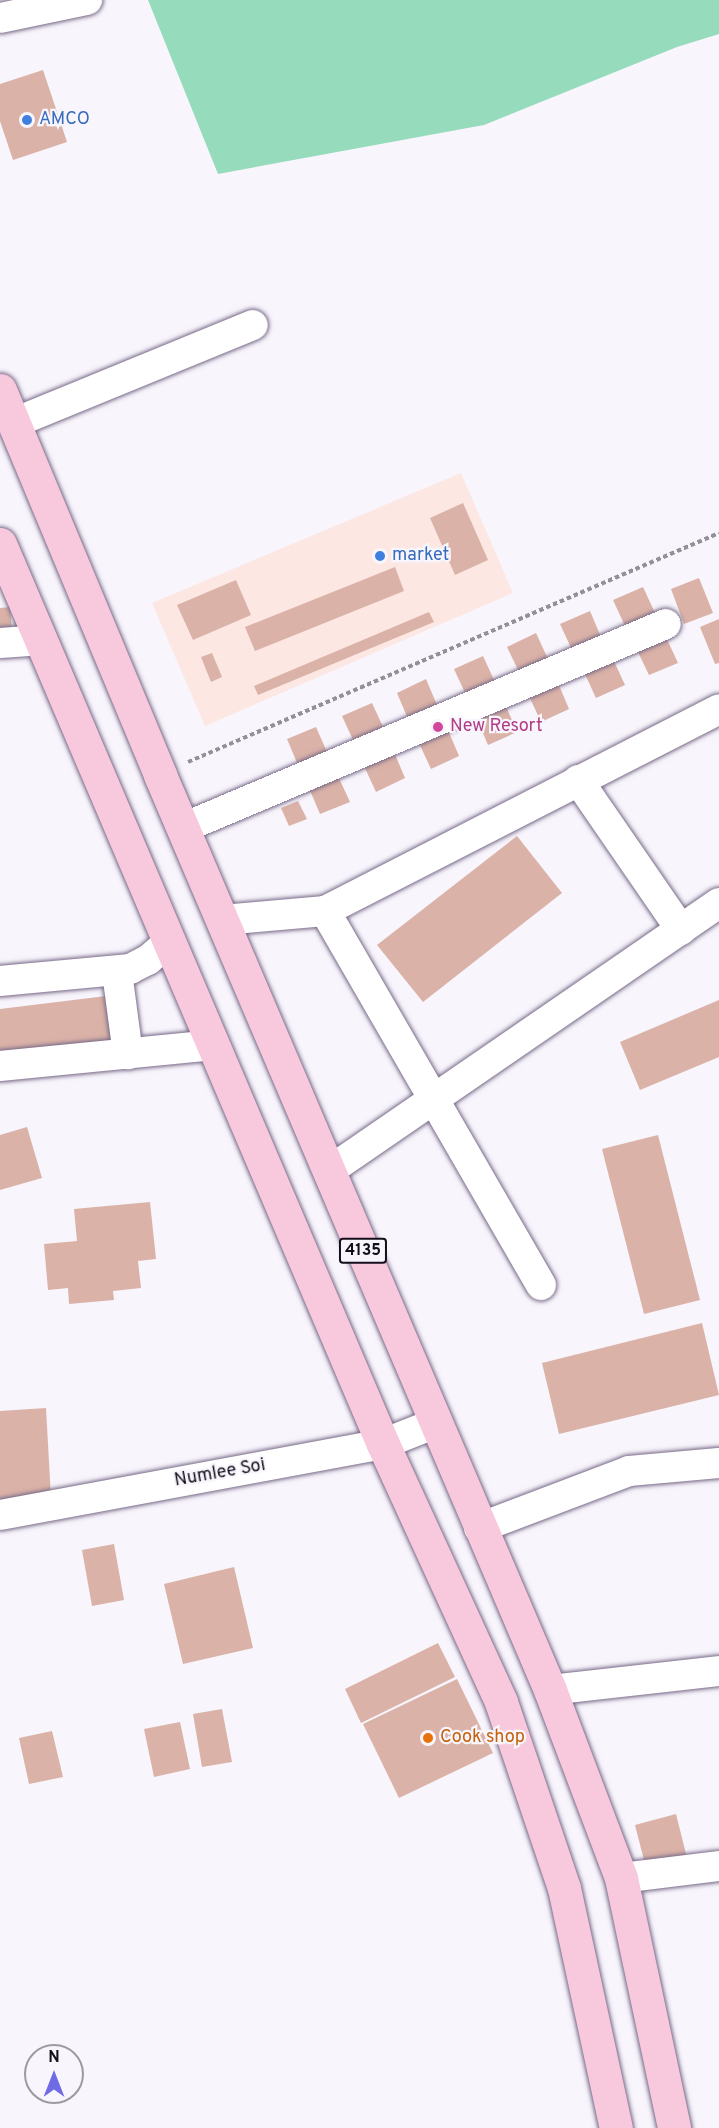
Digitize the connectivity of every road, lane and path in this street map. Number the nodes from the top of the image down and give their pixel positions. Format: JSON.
{"nodes":[{"id":1,"x":87,"y":0,"type":"edge"},
{"id":2,"x":0,"y":18,"type":"edge"},
{"id":3,"x":253,"y":325,"type":"dead end"},
{"id":4,"x":0,"y":390,"type":"edge"},
{"id":5,"x":14,"y":423,"type":"junction"},
{"id":6,"x":719,"y":533,"type":"edge"},
{"id":7,"x":0,"y":544,"type":"edge"},
{"id":8,"x":666,"y":624,"type":"dead end"},
{"id":9,"x":42,"y":640,"type":"junction"},
{"id":10,"x":0,"y":643,"type":"edge"},
{"id":11,"x":719,"y":709,"type":"edge"},
{"id":12,"x":160,"y":775,"type":"junction"},
{"id":13,"x":578,"y":780,"type":"junction"},
{"id":14,"x":183,"y":828,"type":"junction"},
{"id":15,"x":719,"y":903,"type":"edge"},
{"id":16,"x":325,"y":911,"type":"junction"},
{"id":17,"x":223,"y":920,"type":"junction"},
{"id":18,"x":681,"y":930,"type":"junction"},
{"id":19,"x":170,"y":941,"type":"junction"},
{"id":20,"x":117,"y":972,"type":"junction"},
{"id":21,"x":0,"y":981,"type":"edge"},
{"id":22,"x":214,"y":1046,"type":"junction"},
{"id":23,"x":128,"y":1054,"type":"junction"},
{"id":24,"x":0,"y":1066,"type":"edge"},
{"id":25,"x":434,"y":1100,"type":"junction"},
{"id":26,"x":329,"y":1171,"type":"junction"},
{"id":27,"x":541,"y":1285,"type":"dead end"},
{"id":28,"x":436,"y":1423,"type":"junction"},
{"id":29,"x":383,"y":1444,"type":"junction"},
{"id":30,"x":719,"y":1462,"type":"edge"},
{"id":31,"x":0,"y":1515,"type":"edge"},
{"id":32,"x":479,"y":1528,"type":"junction"},
{"id":33,"x":719,"y":1671,"type":"edge"},
{"id":34,"x":550,"y":1690,"type":"junction"},
{"id":35,"x":719,"y":1866,"type":"edge"},
{"id":36,"x":621,"y":1878,"type":"junction"},
{"id":37,"x":616,"y":2128,"type":"edge"},
{"id":38,"x":674,"y":2128,"type":"edge"}],
"edges":[{"from":1,"to":2,"type":"street"},
{"from":3,"to":5,"type":"street"},
{"from":4,"to":5,"type":"main road","number":"4135"},
{"from":5,"to":12,"type":"main road","number":"4135"},
{"from":6,"to":12,"type":"path"},
{"from":7,"to":9,"type":"main road"},
{"from":8,"to":14,"type":"street"},
{"from":9,"to":10,"type":"street"},
{"from":9,"to":19,"type":"main road"},
{"from":11,"to":13,"type":"street"},
{"from":12,"to":14,"type":"main road","number":"4135"},
{"from":13,"to":16,"type":"street"},
{"from":13,"to":18,"type":"street"},
{"from":14,"to":17,"type":"main road","number":"4135"},
{"from":15,"to":18,"type":"street"},
{"from":16,"to":17,"type":"street"},
{"from":16,"to":25,"type":"street"},
{"from":17,"to":26,"type":"main road","number":"4135"},
{"from":18,"to":25,"type":"street"},
{"from":19,"to":20,"type":"street"},
{"from":19,"to":22,"type":"main road"},
{"from":20,"to":21,"type":"street"},
{"from":20,"to":23,"type":"street"},
{"from":22,"to":23,"type":"street"},
{"from":22,"to":29,"type":"main road"},
{"from":23,"to":24,"type":"street"},
{"from":25,"to":26,"type":"street"},
{"from":25,"to":27,"type":"street"},
{"from":26,"to":28,"type":"main road","number":"4135"},
{"from":28,"to":29,"type":"street","name":"Numlee Soi"},
{"from":28,"to":32,"type":"main road","number":"4135"},
{"from":29,"to":31,"type":"street","name":"Numlee Soi"},
{"from":29,"to":37,"type":"main road"},
{"from":30,"to":32,"type":"street"},
{"from":32,"to":34,"type":"main road","number":"4135"},
{"from":33,"to":34,"type":"street"},
{"from":34,"to":36,"type":"main road","number":"4135"},
{"from":35,"to":36,"type":"street"},
{"from":36,"to":38,"type":"main road","number":"4135"}]}
